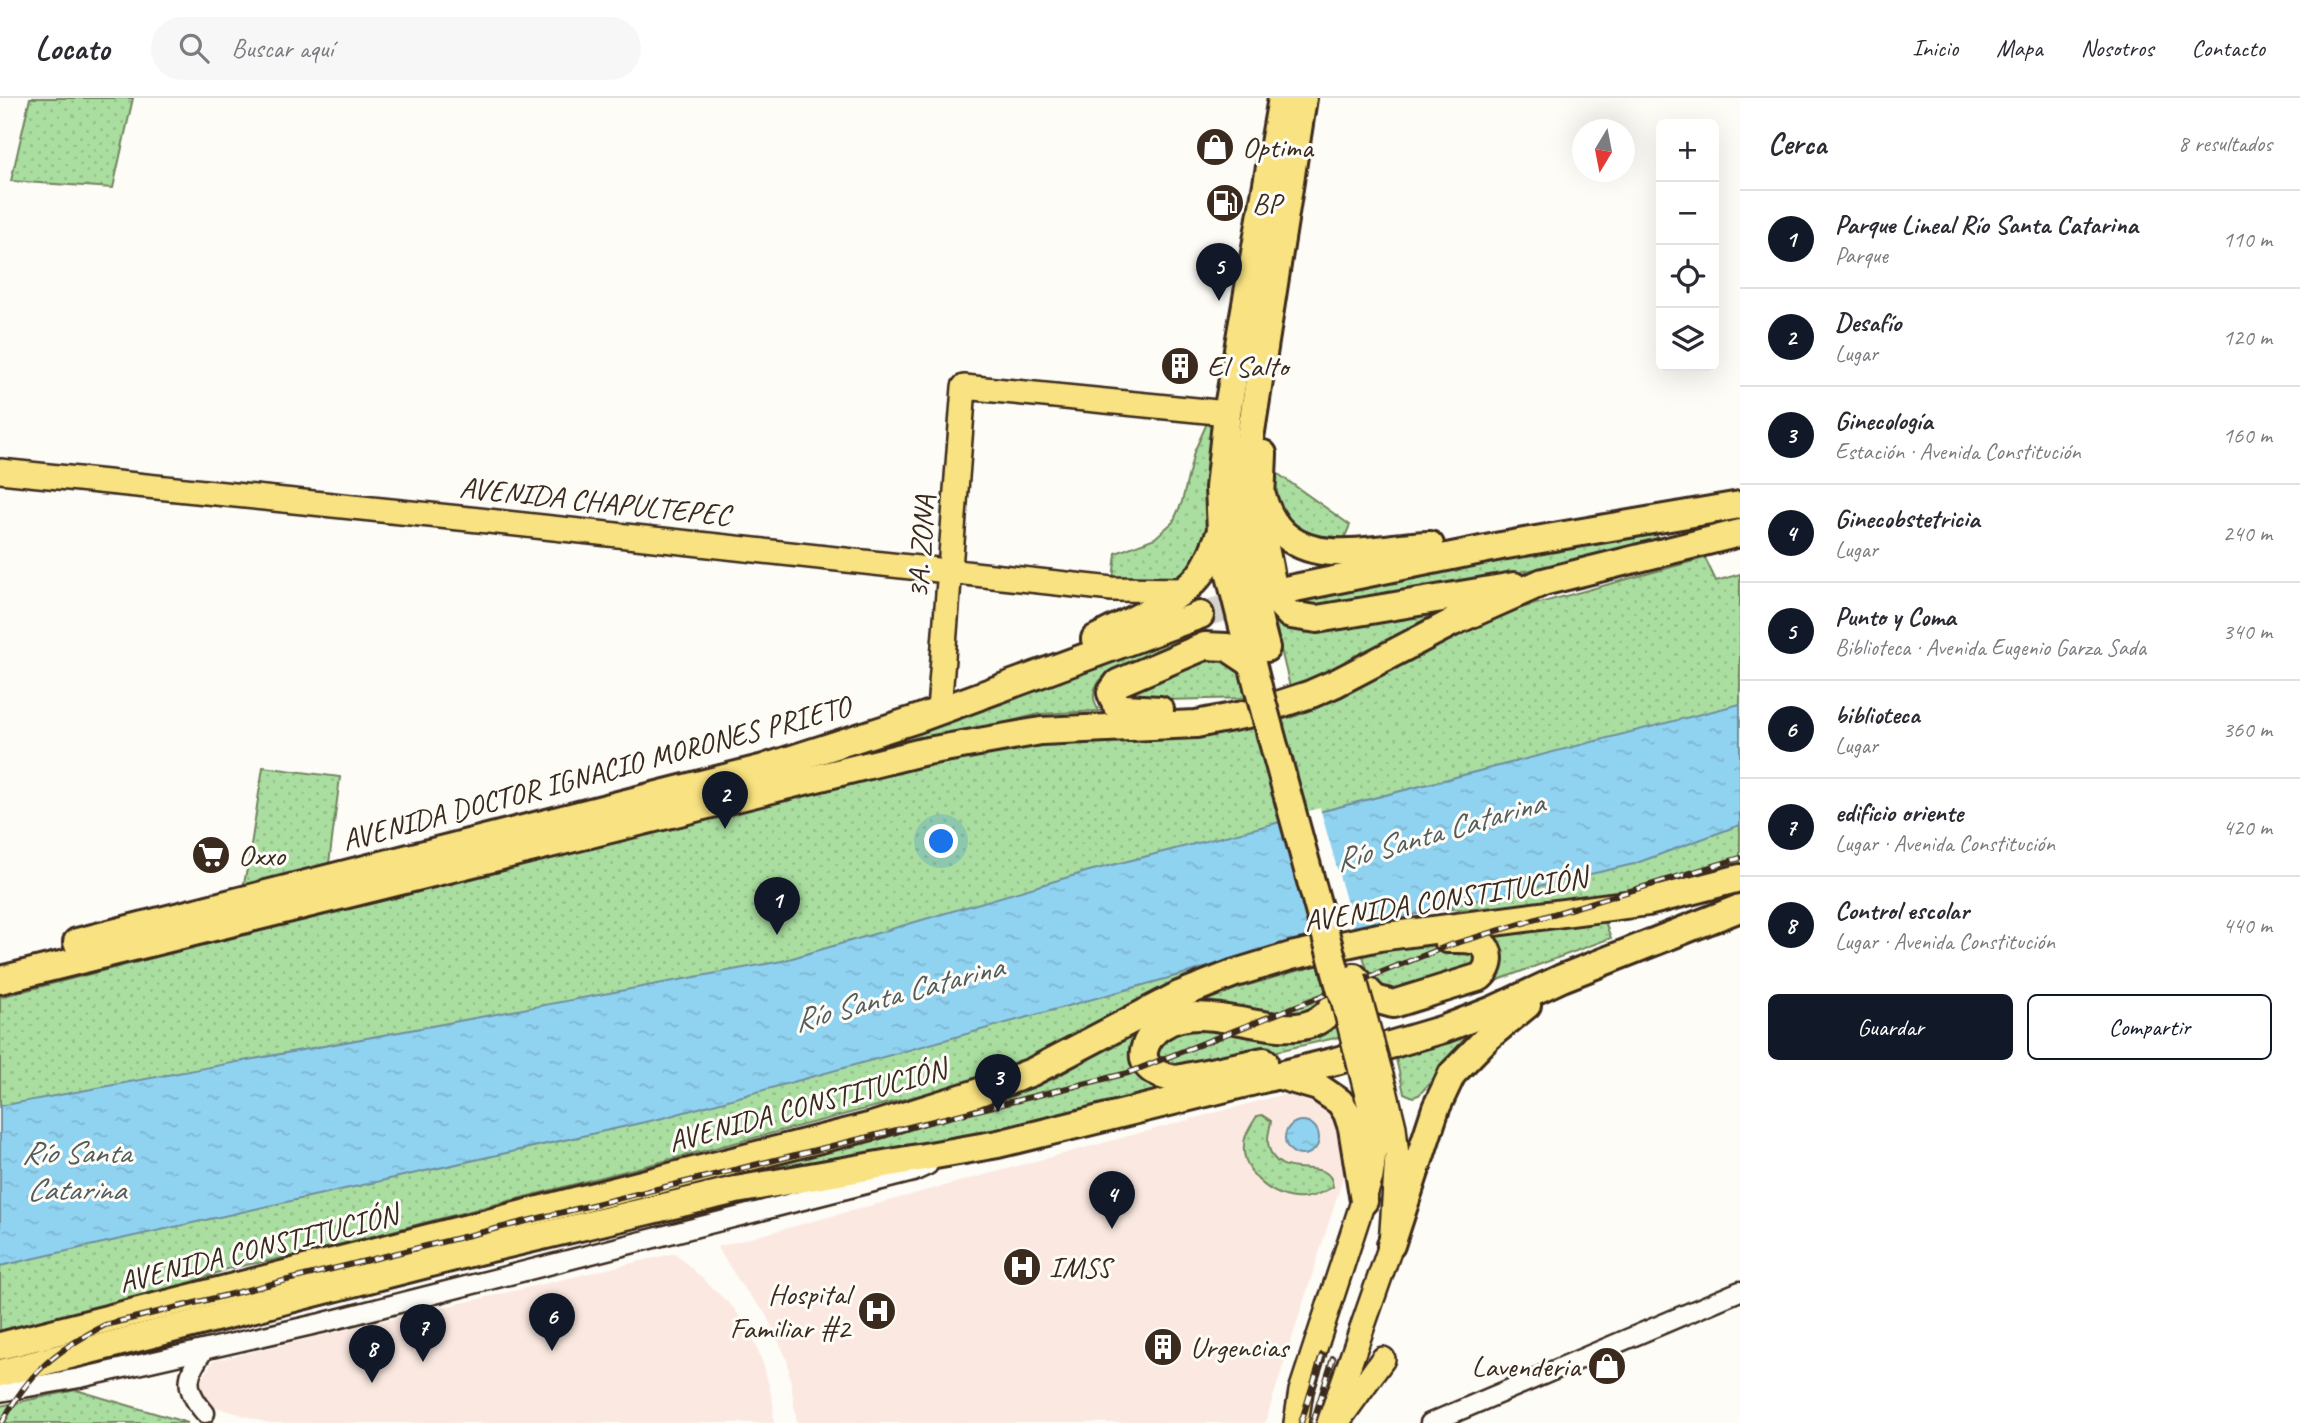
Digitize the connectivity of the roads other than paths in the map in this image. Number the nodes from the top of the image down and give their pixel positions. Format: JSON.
{"nodes":[{"id":1,"x":1268,"y":98,"type":"edge"},
{"id":2,"x":1282,"y":98,"type":"edge"},
{"id":3,"x":1303,"y":98,"type":"edge"},
{"id":4,"x":1319,"y":98,"type":"edge"},
{"id":5,"x":1274,"y":213,"type":"junction"},
{"id":6,"x":1256,"y":394,"type":"junction"},
{"id":7,"x":1227,"y":413,"type":"junction"},
{"id":8,"x":0,"y":471,"type":"edge"},
{"id":9,"x":0,"y":478,"type":"edge"},
{"id":10,"x":1262,"y":497,"type":"junction"},
{"id":11,"x":1740,"y":505,"type":"edge"},
{"id":12,"x":1221,"y":531,"type":"junction"},
{"id":13,"x":1740,"y":533,"type":"edge"},
{"id":14,"x":1501,"y":546,"type":"junction"},
{"id":15,"x":950,"y":576,"type":"junction"},
{"id":16,"x":1543,"y":582,"type":"junction"},
{"id":17,"x":1183,"y":590,"type":"junction"},
{"id":18,"x":1285,"y":590,"type":"tunnel mouth"},
{"id":19,"x":1200,"y":615,"type":"tunnel mouth"},
{"id":20,"x":1262,"y":678,"type":"junction"},
{"id":21,"x":1020,"y":680,"type":"junction"},
{"id":22,"x":1311,"y":694,"type":"junction"},
{"id":23,"x":939,"y":710,"type":"junction"},
{"id":24,"x":1740,"y":878,"type":"edge"},
{"id":25,"x":1740,"y":908,"type":"edge"},
{"id":26,"x":1379,"y":937,"type":"junction"},
{"id":27,"x":0,"y":962,"type":"edge"},
{"id":28,"x":1562,"y":978,"type":"junction"},
{"id":29,"x":0,"y":980,"type":"edge"},
{"id":30,"x":1347,"y":984,"type":"junction"},
{"id":31,"x":1278,"y":1075,"type":"junction"},
{"id":32,"x":1376,"y":1093,"type":"junction"},
{"id":33,"x":951,"y":1153,"type":"junction"},
{"id":34,"x":1364,"y":1200,"type":"junction"},
{"id":35,"x":576,"y":1202,"type":"junction"},
{"id":36,"x":1391,"y":1245,"type":"junction"},
{"id":37,"x":402,"y":1271,"type":"junction"},
{"id":38,"x":1740,"y":1291,"type":"edge"},
{"id":39,"x":204,"y":1350,"type":"junction"},
{"id":40,"x":1383,"y":1359,"type":"dead end"},
{"id":41,"x":2,"y":1371,"type":"edge"},
{"id":42,"x":205,"y":1413,"type":"dead end"},
{"id":43,"x":1339,"y":1415,"type":"edge"},
{"id":44,"x":1293,"y":1421,"type":"edge"},
{"id":45,"x":1430,"y":1423,"type":"edge"}],
"edges":[{"from":1,"to":5,"type":"highway"},
{"from":2,"to":5,"type":"highway"},
{"from":3,"to":5,"type":"highway"},
{"from":4,"to":5,"type":"highway"},
{"from":5,"to":6,"type":"highway"},
{"from":5,"to":7,"type":"highway"},
{"from":6,"to":10,"type":"highway"},
{"from":6,"to":20,"type":"highway"},
{"from":7,"to":12,"type":"highway"},
{"from":7,"to":15,"type":"main road","name":"3A. ZONA"},
{"from":8,"to":15,"type":"main road","name":"AVENIDA CHAPULTEPEC"},
{"from":9,"to":15,"type":"main road"},
{"from":10,"to":14,"type":"highway"},
{"from":10,"to":16,"type":"highway"},
{"from":11,"to":14,"type":"highway"},
{"from":12,"to":17,"type":"highway"},
{"from":12,"to":20,"type":"highway"},
{"from":13,"to":16,"type":"highway","name":"AVENIDA DOCTOR IGNACIO MORONES PRIETO"},
{"from":14,"to":18,"type":"highway"},
{"from":15,"to":17,"type":"main road","name":"AVENIDA CHAPULTEPEC"},
{"from":15,"to":23,"type":"main road","name":"3A. ZONA"},
{"from":16,"to":22,"type":"highway","name":"AVENIDA DOCTOR IGNACIO MORONES PRIETO"},
{"from":17,"to":21,"type":"highway"},
{"from":19,"to":21,"type":"highway","name":"AVENIDA DOCTOR IGNACIO MORONES PRIETO"},
{"from":20,"to":22,"type":"highway"},
{"from":20,"to":30,"type":"highway","bridge":true},
{"from":21,"to":23,"type":"highway","name":"AVENIDA DOCTOR IGNACIO MORONES PRIETO"},
{"from":22,"to":29,"type":"highway","name":"AVENIDA DOCTOR IGNACIO MORONES PRIETO"},
{"from":23,"to":27,"type":"highway","name":"AVENIDA DOCTOR IGNACIO MORONES PRIETO"},
{"from":24,"to":26,"type":"highway","name":"AVENIDA CONSTITUCIÓN"},
{"from":25,"to":28,"type":"highway","name":"AVENIDA CONSTITUCIÓN"},
{"from":26,"to":30,"type":"highway"},
{"from":26,"to":35,"type":"highway","name":"AVENIDA CONSTITUCIÓN"},
{"from":28,"to":30,"type":"highway"},
{"from":28,"to":31,"type":"highway","name":"AVENIDA CONSTITUCIÓN"},
{"from":28,"to":36,"type":"highway"},
{"from":30,"to":32,"type":"main road","bridge":true},
{"from":31,"to":33,"type":"highway","name":"AVENIDA CONSTITUCIÓN"},
{"from":31,"to":34,"type":"highway"},
{"from":32,"to":34,"type":"main road"},
{"from":32,"to":36,"type":"main road"},
{"from":33,"to":37,"type":"highway","name":"AVENIDA CONSTITUCIÓN"},
{"from":33,"to":39,"type":"street"},
{"from":34,"to":44,"type":"main road"},
{"from":35,"to":37,"type":"highway"},
{"from":35,"to":41,"type":"highway","name":"AVENIDA CONSTITUCIÓN"},
{"from":36,"to":43,"type":"main road"},
{"from":37,"to":41,"type":"highway","name":"AVENIDA CONSTITUCIÓN"},
{"from":38,"to":45,"type":"street"},
{"from":39,"to":41,"type":"street"},
{"from":39,"to":42,"type":"street"},
{"from":40,"to":43,"type":"main road"}]}
